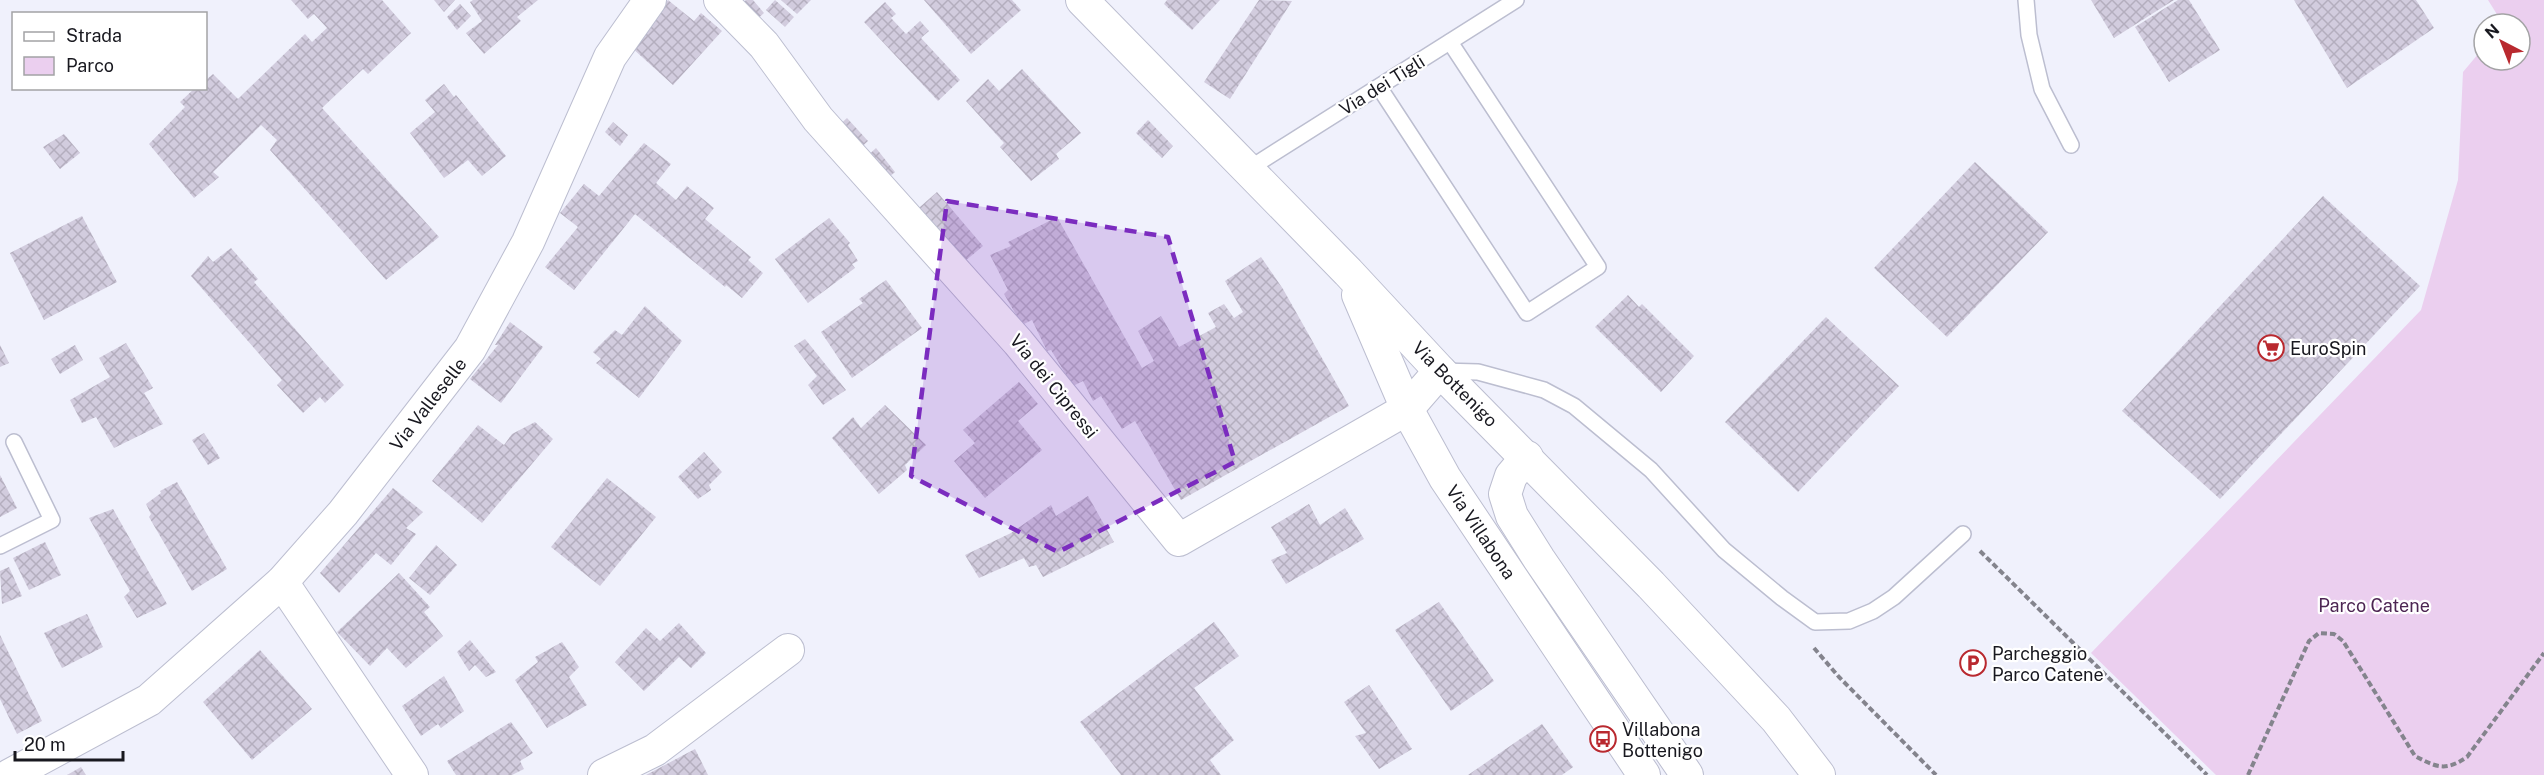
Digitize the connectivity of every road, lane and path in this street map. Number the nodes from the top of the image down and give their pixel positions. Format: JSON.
{"nodes":[{"id":1,"x":650,"y":0,"type":"edge"},
{"id":2,"x":720,"y":0,"type":"edge"},
{"id":3,"x":1082,"y":0,"type":"edge"},
{"id":4,"x":1516,"y":0,"type":"edge"},
{"id":5,"x":2026,"y":0,"type":"edge"},
{"id":6,"x":1450,"y":42,"type":"junction"},
{"id":7,"x":1379,"y":87,"type":"junction"},
{"id":8,"x":2071,"y":144,"type":"dead end"},
{"id":9,"x":1247,"y":170,"type":"junction"},
{"id":10,"x":1348,"y":272,"type":"junction"},
{"id":11,"x":1440,"y":371,"type":"junction"},
{"id":12,"x":1407,"y":409,"type":"junction"},
{"id":13,"x":14,"y":442,"type":"dead end"},
{"id":14,"x":1527,"y":457,"type":"junction"},
{"id":15,"x":1963,"y":534,"type":"dead end"},
{"id":16,"x":0,"y":546,"type":"edge"},
{"id":17,"x":1975,"y":546,"type":"dead end"},
{"id":18,"x":282,"y":582,"type":"junction"},
{"id":19,"x":1810,"y":642,"type":"dead end"},
{"id":20,"x":788,"y":650,"type":"dead end"},
{"id":21,"x":2544,"y":653,"type":"edge"},
{"id":22,"x":621,"y":771,"type":"edge"},
{"id":23,"x":10,"y":775,"type":"edge"},
{"id":24,"x":412,"y":775,"type":"edge"},
{"id":25,"x":1644,"y":775,"type":"edge"},
{"id":26,"x":1687,"y":775,"type":"edge"},
{"id":27,"x":1819,"y":775,"type":"edge"},
{"id":28,"x":1936,"y":775,"type":"edge"},
{"id":29,"x":2207,"y":775,"type":"edge"},
{"id":30,"x":2248,"y":775,"type":"edge"}],
"edges":[{"from":1,"to":18,"type":"street","name":"Via Valleselle"},
{"from":2,"to":12,"type":"street","name":"Via dei Cipressi"},
{"from":3,"to":9,"type":"street","name":"Via Bottenigo"},
{"from":4,"to":6,"type":"lane","name":"Via dei Tigli"},
{"from":5,"to":8,"type":"lane"},
{"from":6,"to":7,"type":"lane","name":"Via dei Tigli"},
{"from":6,"to":7,"type":"lane"},
{"from":7,"to":9,"type":"lane","name":"Via dei Tigli"},
{"from":9,"to":10,"type":"street","name":"Via Bottenigo"},
{"from":10,"to":11,"type":"street","name":"Via Bottenigo"},
{"from":10,"to":12,"type":"street","name":"Via Villabona"},
{"from":11,"to":12,"type":"street","name":"Via dei Cipressi"},
{"from":11,"to":14,"type":"street","name":"Via Bottenigo"},
{"from":11,"to":15,"type":"lane"},
{"from":12,"to":25,"type":"street","name":"Via Villabona"},
{"from":13,"to":16,"type":"lane"},
{"from":14,"to":26,"type":"street","name":"Via Villabona"},
{"from":14,"to":27,"type":"street","name":"Via Bottenigo"},
{"from":17,"to":29,"type":"path"},
{"from":18,"to":23,"type":"street","name":"Via Valleselle"},
{"from":18,"to":24,"type":"street"},
{"from":19,"to":28,"type":"path"},
{"from":20,"to":22,"type":"street"},
{"from":21,"to":30,"type":"path"}]}
